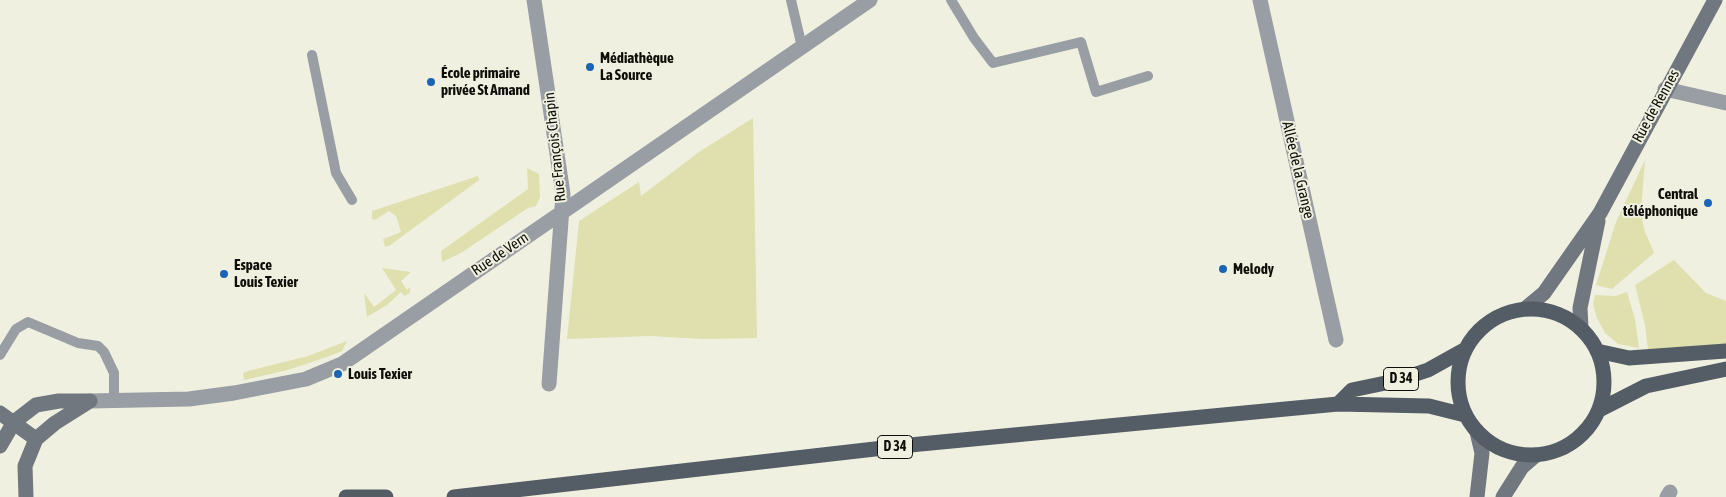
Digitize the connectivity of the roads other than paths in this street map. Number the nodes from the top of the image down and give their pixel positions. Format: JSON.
{"nodes":[{"id":1,"x":534,"y":0,"type":"edge"},
{"id":2,"x":791,"y":0,"type":"edge"},
{"id":3,"x":870,"y":0,"type":"edge"},
{"id":4,"x":951,"y":0,"type":"edge"},
{"id":5,"x":1260,"y":0,"type":"edge"},
{"id":6,"x":1715,"y":0,"type":"edge"},
{"id":7,"x":802,"y":47,"type":"junction"},
{"id":8,"x":312,"y":55,"type":"dead end"},
{"id":9,"x":1148,"y":76,"type":"dead end"},
{"id":10,"x":1665,"y":89,"type":"junction"},
{"id":11,"x":1726,"y":102,"type":"edge"},
{"id":12,"x":352,"y":200,"type":"dead end"},
{"id":13,"x":1600,"y":213,"type":"junction"},
{"id":14,"x":561,"y":214,"type":"junction"},
{"id":15,"x":1526,"y":308,"type":"junction"},
{"id":16,"x":1580,"y":328,"type":"junction"},
{"id":17,"x":1336,"y":340,"type":"dead end"},
{"id":18,"x":1464,"y":350,"type":"junction"},
{"id":19,"x":1597,"y":351,"type":"junction"},
{"id":20,"x":1726,"y":351,"type":"edge"},
{"id":21,"x":0,"y":355,"type":"edge"},
{"id":22,"x":1724,"y":370,"type":"edge"},
{"id":23,"x":549,"y":384,"type":"dead end"},
{"id":24,"x":90,"y":401,"type":"junction"},
{"id":25,"x":114,"y":401,"type":"junction"},
{"id":26,"x":1338,"y":404,"type":"junction"},
{"id":27,"x":1598,"y":410,"type":"junction"},
{"id":28,"x":0,"y":414,"type":"edge"},
{"id":29,"x":1465,"y":414,"type":"junction"},
{"id":30,"x":14,"y":422,"type":"junction"},
{"id":31,"x":1477,"y":432,"type":"junction"},
{"id":32,"x":36,"y":438,"type":"junction"},
{"id":33,"x":0,"y":446,"type":"edge"},
{"id":34,"x":1536,"y":455,"type":"junction"},
{"id":35,"x":26,"y":497,"type":"edge"},
{"id":36,"x":346,"y":497,"type":"edge"},
{"id":37,"x":386,"y":497,"type":"edge"},
{"id":38,"x":454,"y":497,"type":"edge"},
{"id":39,"x":1478,"y":497,"type":"edge"},
{"id":40,"x":1503,"y":497,"type":"edge"}],
"edges":[{"from":1,"to":14,"type":"street","name":"Rue François Chapin"},
{"from":2,"to":7,"type":"lane"},
{"from":3,"to":7,"type":"street","name":"Rue de Vern"},
{"from":4,"to":9,"type":"lane"},
{"from":5,"to":17,"type":"street","name":"Allée de la Grange"},
{"from":6,"to":10,"type":"main road","name":"Rue de Rennes"},
{"from":7,"to":14,"type":"street","name":"Rue de Vern"},
{"from":8,"to":12,"type":"lane"},
{"from":10,"to":11,"type":"street"},
{"from":10,"to":13,"type":"main road","name":"Rue de Rennes"},
{"from":13,"to":15,"type":"main road"},
{"from":13,"to":16,"type":"main road"},
{"from":14,"to":23,"type":"street","name":"Rue François Chapin"},
{"from":14,"to":25,"type":"street","name":"Rue de Vern"},
{"from":15,"to":16,"type":"main road"},
{"from":15,"to":18,"type":"main road"},
{"from":16,"to":19,"type":"main road"},
{"from":18,"to":26,"type":"main road","number":"D 34"},
{"from":18,"to":29,"type":"main road"},
{"from":19,"to":20,"type":"main road"},
{"from":19,"to":27,"type":"main road"},
{"from":21,"to":25,"type":"lane"},
{"from":22,"to":27,"type":"main road"},
{"from":24,"to":25,"type":"street","name":"Rue de Vern"},
{"from":24,"to":30,"type":"main road","name":"Rue de Vern"},
{"from":24,"to":32,"type":"main road"},
{"from":26,"to":29,"type":"main road","number":"D 34"},
{"from":26,"to":38,"type":"main road","number":"D 34"},
{"from":27,"to":34,"type":"main road"},
{"from":28,"to":30,"type":"main road"},
{"from":29,"to":31,"type":"main road"},
{"from":30,"to":32,"type":"main road"},
{"from":30,"to":33,"type":"main road","name":"Rue de Vern"},
{"from":31,"to":34,"type":"main road"},
{"from":31,"to":39,"type":"main road"},
{"from":32,"to":35,"type":"main road"},
{"from":34,"to":40,"type":"main road"},
{"from":36,"to":37,"type":"main road"}]}
